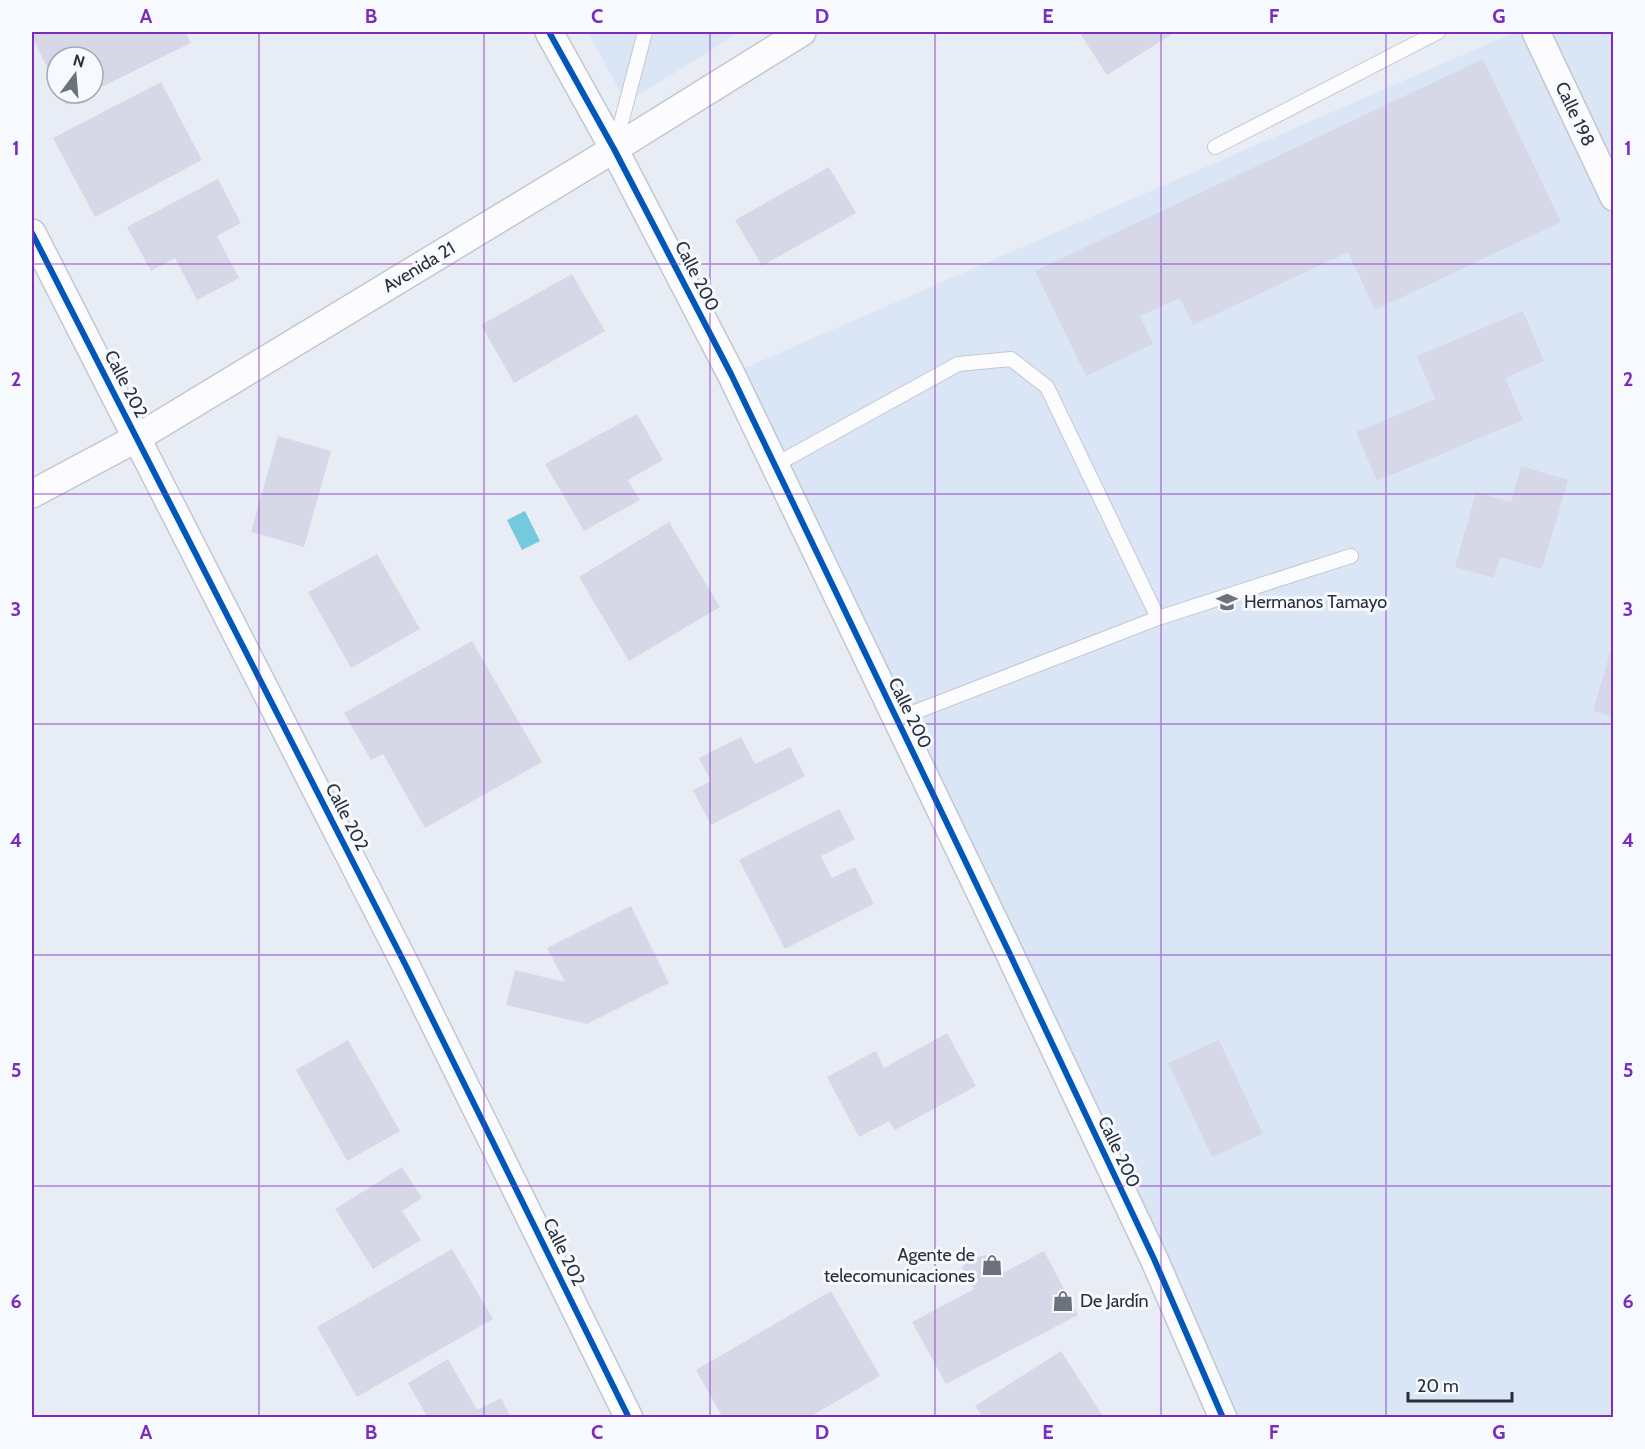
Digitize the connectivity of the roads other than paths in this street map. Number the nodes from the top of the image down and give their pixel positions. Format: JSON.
{"nodes":[{"id":1,"x":549,"y":32,"type":"edge"},
{"id":2,"x":645,"y":32,"type":"edge"},
{"id":3,"x":802,"y":32,"type":"edge"},
{"id":4,"x":1438,"y":32,"type":"edge"},
{"id":5,"x":1536,"y":32,"type":"edge"},
{"id":6,"x":1215,"y":147,"type":"dead end"},
{"id":7,"x":614,"y":149,"type":"junction"},
{"id":8,"x":1614,"y":197,"type":"edge"},
{"id":9,"x":32,"y":233,"type":"edge"},
{"id":10,"x":137,"y":438,"type":"junction"},
{"id":11,"x":775,"y":465,"type":"junction"},
{"id":12,"x":32,"y":494,"type":"edge"},
{"id":13,"x":1351,"y":556,"type":"dead end"},
{"id":14,"x":1158,"y":618,"type":"junction"},
{"id":15,"x":897,"y":719,"type":"junction"},
{"id":16,"x":629,"y":1418,"type":"edge"},
{"id":17,"x":1223,"y":1418,"type":"edge"}],
"edges":[{"from":1,"to":7,"type":"street","name":"Calle 200"},
{"from":2,"to":7,"type":"lane"},
{"from":3,"to":7,"type":"street","name":"Avenida 21"},
{"from":4,"to":6,"type":"lane"},
{"from":5,"to":8,"type":"street","name":"Calle 198"},
{"from":7,"to":10,"type":"street","name":"Avenida 21"},
{"from":7,"to":11,"type":"street","name":"Calle 200"},
{"from":9,"to":10,"type":"street","name":"Calle 202"},
{"from":10,"to":12,"type":"street","name":"Avenida 21"},
{"from":10,"to":16,"type":"street","name":"Calle 202"},
{"from":11,"to":14,"type":"lane"},
{"from":11,"to":15,"type":"street","name":"Calle 200"},
{"from":13,"to":14,"type":"lane"},
{"from":14,"to":15,"type":"lane"},
{"from":15,"to":17,"type":"street","name":"Calle 200"}]}
